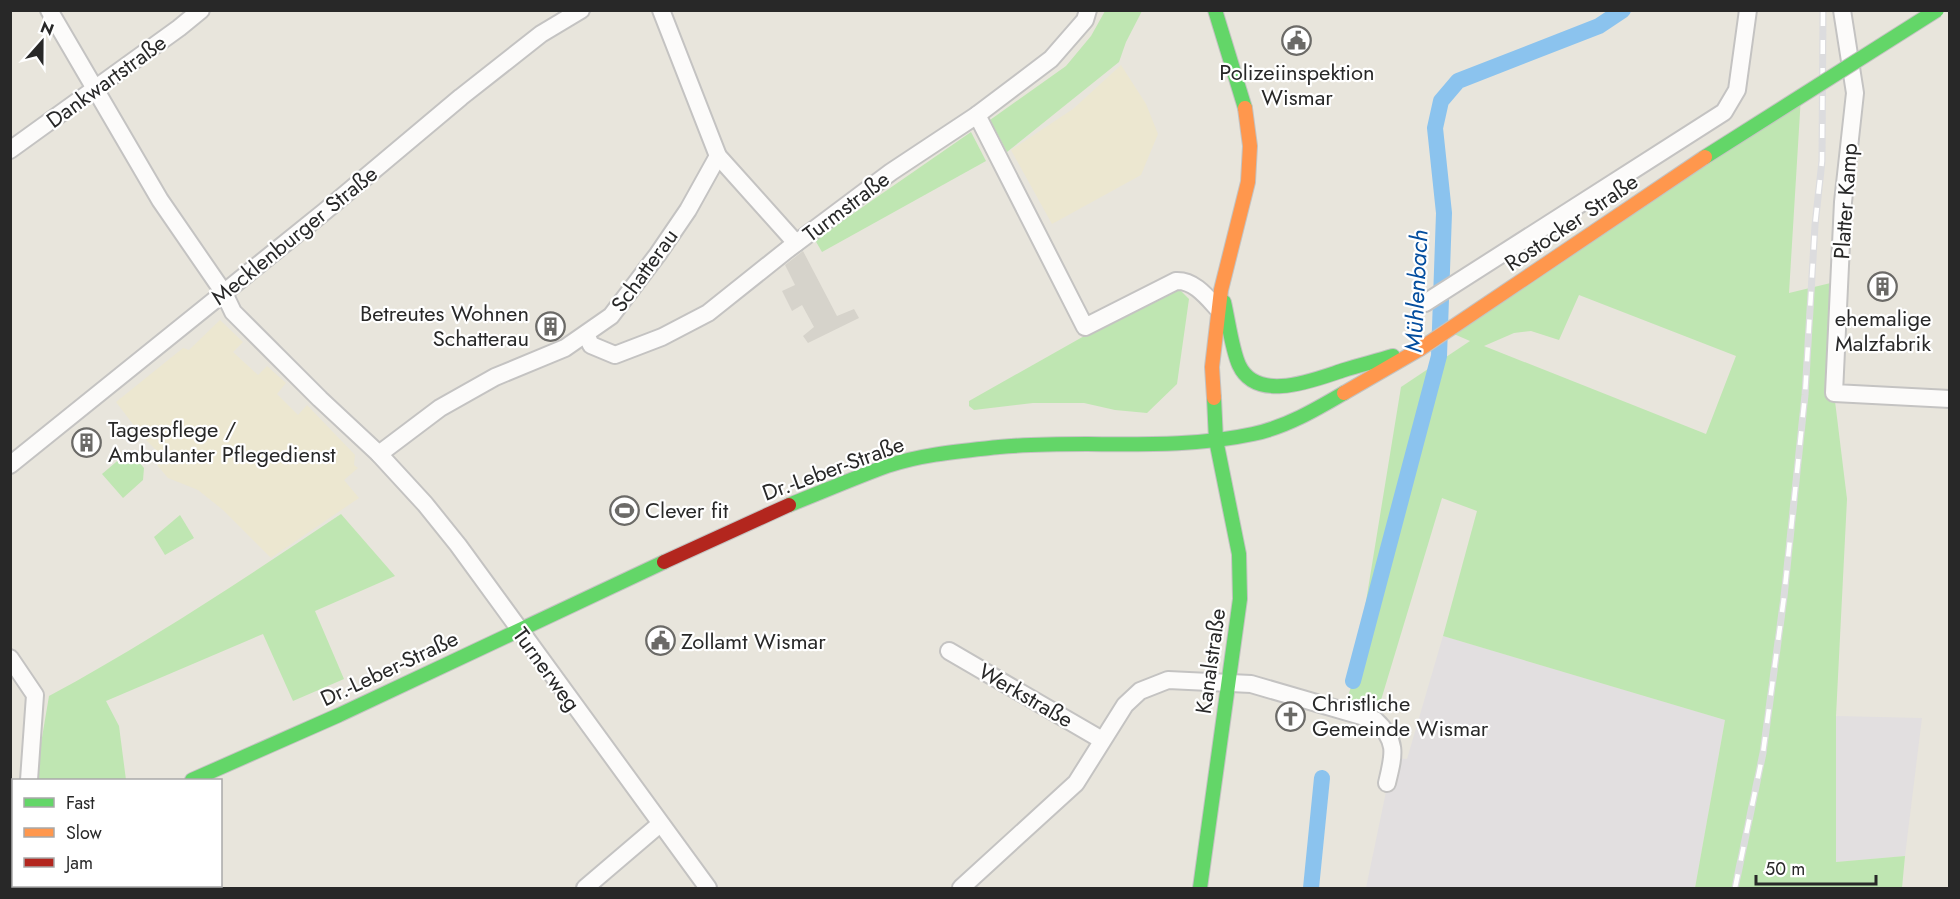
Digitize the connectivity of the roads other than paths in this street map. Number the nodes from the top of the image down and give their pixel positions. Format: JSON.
{"nodes":[{"id":1,"x":49,"y":10,"type":"edge"},
{"id":2,"x":201,"y":10,"type":"edge"},
{"id":3,"x":661,"y":10,"type":"edge"},
{"id":4,"x":1088,"y":10,"type":"edge"},
{"id":5,"x":1215,"y":10,"type":"edge"},
{"id":6,"x":1748,"y":10,"type":"edge"},
{"id":7,"x":1842,"y":10,"type":"edge"},
{"id":8,"x":1937,"y":10,"type":"edge"},
{"id":9,"x":576,"y":12,"type":"edge"},
{"id":10,"x":94,"y":89,"type":"junction"},
{"id":11,"x":977,"y":115,"type":"junction"},
{"id":12,"x":10,"y":150,"type":"edge"},
{"id":13,"x":718,"y":156,"type":"junction"},
{"id":14,"x":796,"y":243,"type":"junction"},
{"id":15,"x":1221,"y":290,"type":"junction"},
{"id":16,"x":224,"y":293,"type":"junction"},
{"id":17,"x":1425,"y":303,"type":"dead end"},
{"id":18,"x":1218,"y":309,"type":"junction"},
{"id":19,"x":586,"y":334,"type":"junction"},
{"id":20,"x":1420,"y":349,"type":"junction"},
{"id":21,"x":1950,"y":399,"type":"edge"},
{"id":22,"x":1215,"y":440,"type":"junction"},
{"id":23,"x":379,"y":454,"type":"junction"},
{"id":24,"x":10,"y":465,"type":"edge"},
{"id":25,"x":519,"y":631,"type":"junction"},
{"id":26,"x":949,"y":651,"type":"dead end"},
{"id":27,"x":10,"y":658,"type":"edge"},
{"id":28,"x":1229,"y":682,"type":"junction"},
{"id":29,"x":1102,"y":740,"type":"junction"},
{"id":30,"x":29,"y":779,"type":"edge"},
{"id":31,"x":194,"y":779,"type":"edge"},
{"id":32,"x":1387,"y":783,"type":"dead end"},
{"id":33,"x":660,"y":824,"type":"junction"},
{"id":34,"x":585,"y":888,"type":"edge"},
{"id":35,"x":708,"y":888,"type":"edge"},
{"id":36,"x":962,"y":888,"type":"edge"},
{"id":37,"x":1200,"y":888,"type":"edge"}],
"edges":[{"from":1,"to":10,"type":"street","name":"Turnerweg"},
{"from":2,"to":10,"type":"street","name":"Dankwartstraße"},
{"from":3,"to":13,"type":"street"},
{"from":4,"to":11,"type":"street","name":"Turmstraße"},
{"from":5,"to":15,"type":"main road"},
{"from":6,"to":17,"type":"street"},
{"from":7,"to":21,"type":"street","name":"Platter Kamp"},
{"from":8,"to":20,"type":"main road","name":"Rostocker Straße","bridge":true},
{"from":9,"to":16,"type":"street","name":"Mecklenburger Straße"},
{"from":10,"to":12,"type":"street","name":"Dankwartstraße"},
{"from":10,"to":16,"type":"street","name":"Turnerweg"},
{"from":11,"to":14,"type":"street","name":"Turmstraße"},
{"from":11,"to":18,"type":"street"},
{"from":13,"to":14,"type":"street"},
{"from":13,"to":19,"type":"street","name":"Schatterau"},
{"from":14,"to":19,"type":"street","name":"Turmstraße"},
{"from":15,"to":18,"type":"main road"},
{"from":15,"to":20,"type":"main road"},
{"from":16,"to":23,"type":"street","name":"Turnerweg"},
{"from":16,"to":24,"type":"street","name":"Mecklenburger Straße"},
{"from":18,"to":22,"type":"main road"},
{"from":19,"to":23,"type":"street","name":"Schatterau"},
{"from":20,"to":22,"type":"main road","name":"Rostocker Straße"},
{"from":22,"to":25,"type":"main road","name":"Dr.-Leber-Straße"},
{"from":22,"to":28,"type":"main road","name":"Kanalstraße"},
{"from":23,"to":25,"type":"street","name":"Turnerweg"},
{"from":25,"to":31,"type":"main road","name":"Dr.-Leber-Straße"},
{"from":25,"to":33,"type":"street","name":"Turnerweg"},
{"from":26,"to":29,"type":"street","name":"Werkstraße"},
{"from":27,"to":30,"type":"street"},
{"from":28,"to":29,"type":"street"},
{"from":28,"to":32,"type":"street"},
{"from":28,"to":37,"type":"main road","name":"Kanalstraße"},
{"from":29,"to":36,"type":"street"},
{"from":33,"to":34,"type":"street"},
{"from":33,"to":35,"type":"street","name":"Turnerweg"}]}
